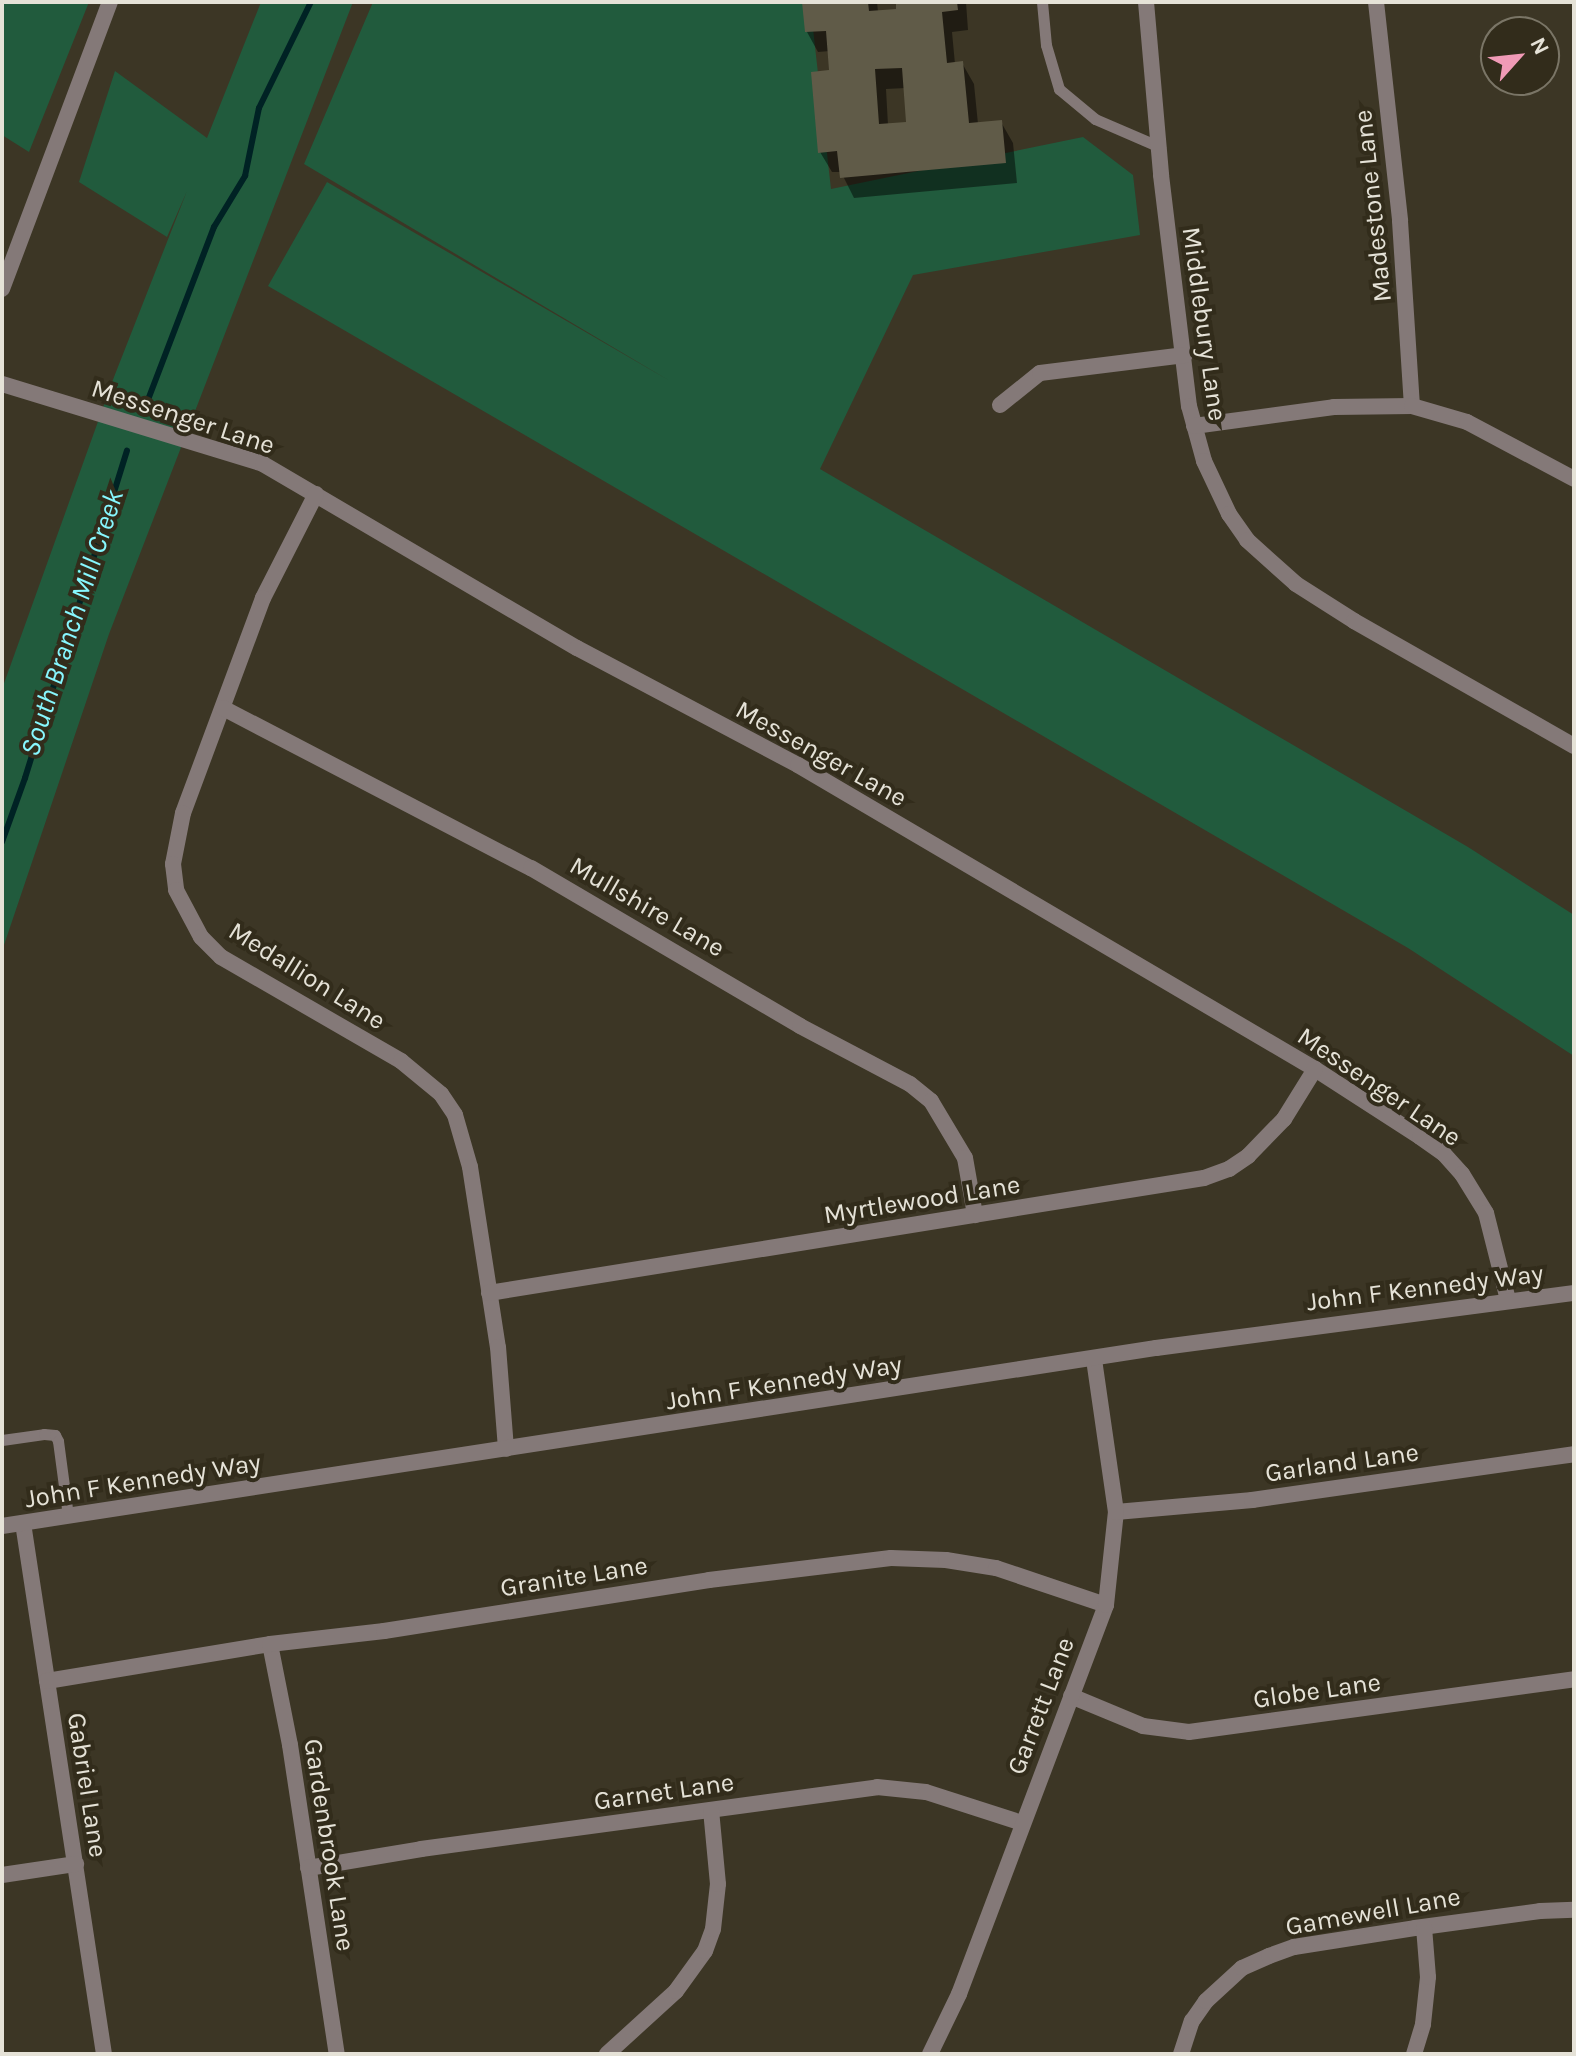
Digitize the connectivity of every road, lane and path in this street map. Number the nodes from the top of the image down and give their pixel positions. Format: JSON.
{"nodes":[{"id":1,"x":110,"y":2,"type":"edge"},
{"id":2,"x":1042,"y":2,"type":"edge"},
{"id":3,"x":1146,"y":2,"type":"edge"},
{"id":4,"x":1376,"y":2,"type":"edge"},
{"id":5,"x":1160,"y":147,"type":"junction"},
{"id":6,"x":2,"y":289,"type":"edge"},
{"id":7,"x":1185,"y":355,"type":"junction"},
{"id":8,"x":2,"y":384,"type":"edge"},
{"id":9,"x":1000,"y":405,"type":"dead end"},
{"id":10,"x":1412,"y":406,"type":"junction"},
{"id":11,"x":1194,"y":426,"type":"junction"},
{"id":12,"x":1574,"y":479,"type":"edge"},
{"id":13,"x":316,"y":494,"type":"junction"},
{"id":14,"x":223,"y":708,"type":"junction"},
{"id":15,"x":1574,"y":746,"type":"edge"},
{"id":16,"x":1315,"y":1069,"type":"junction"},
{"id":17,"x":975,"y":1215,"type":"junction"},
{"id":18,"x":489,"y":1293,"type":"junction"},
{"id":19,"x":1574,"y":1293,"type":"edge"},
{"id":20,"x":1508,"y":1300,"type":"junction"},
{"id":21,"x":1094,"y":1359,"type":"junction"},
{"id":22,"x":2,"y":1440,"type":"edge"},
{"id":23,"x":506,"y":1449,"type":"junction"},
{"id":24,"x":1574,"y":1454,"type":"edge"},
{"id":25,"x":1116,"y":1512,"type":"junction"},
{"id":26,"x":68,"y":1516,"type":"junction"},
{"id":27,"x":23,"y":1523,"type":"junction"},
{"id":28,"x":2,"y":1526,"type":"edge"},
{"id":29,"x":1106,"y":1605,"type":"junction"},
{"id":30,"x":270,"y":1644,"type":"junction"},
{"id":31,"x":1574,"y":1679,"type":"edge"},
{"id":32,"x":47,"y":1681,"type":"junction"},
{"id":33,"x":1071,"y":1696,"type":"junction"},
{"id":34,"x":711,"y":1810,"type":"junction"},
{"id":35,"x":1022,"y":1823,"type":"junction"},
{"id":36,"x":76,"y":1864,"type":"junction"},
{"id":37,"x":308,"y":1868,"type":"junction"},
{"id":38,"x":2,"y":1875,"type":"edge"},
{"id":39,"x":1574,"y":1910,"type":"edge"},
{"id":40,"x":1424,"y":1927,"type":"junction"},
{"id":41,"x":104,"y":2054,"type":"edge"},
{"id":42,"x":337,"y":2054,"type":"edge"},
{"id":43,"x":607,"y":2054,"type":"edge"},
{"id":44,"x":930,"y":2054,"type":"edge"},
{"id":45,"x":1181,"y":2054,"type":"edge"},
{"id":46,"x":1414,"y":2054,"type":"edge"}],
"edges":[{"from":1,"to":6,"type":"street"},
{"from":2,"to":5,"type":"lane"},
{"from":3,"to":5,"type":"street","name":"Middlebury Lane"},
{"from":4,"to":10,"type":"street","name":"Madestone Lane"},
{"from":5,"to":7,"type":"street","name":"Middlebury Lane"},
{"from":7,"to":9,"type":"street"},
{"from":7,"to":11,"type":"street","name":"Middlebury Lane"},
{"from":8,"to":13,"type":"street","name":"Messenger Lane"},
{"from":10,"to":11,"type":"street"},
{"from":10,"to":12,"type":"street"},
{"from":11,"to":15,"type":"street","name":"Middlebury Lane"},
{"from":13,"to":14,"type":"street","name":"Medallion Lane"},
{"from":13,"to":16,"type":"street","name":"Messenger Lane"},
{"from":14,"to":17,"type":"street","name":"Mullshire Lane"},
{"from":14,"to":18,"type":"street","name":"Medallion Lane"},
{"from":16,"to":17,"type":"street","name":"Myrtlewood Lane"},
{"from":16,"to":20,"type":"street","name":"Messenger Lane"},
{"from":17,"to":18,"type":"street","name":"Myrtlewood Lane"},
{"from":18,"to":23,"type":"street","name":"Medallion Lane"},
{"from":19,"to":20,"type":"street","name":"John F Kennedy Way"},
{"from":20,"to":21,"type":"street","name":"John F Kennedy Way"},
{"from":21,"to":23,"type":"street","name":"John F Kennedy Way"},
{"from":21,"to":25,"type":"street","name":"Garrett Lane"},
{"from":22,"to":26,"type":"lane"},
{"from":23,"to":26,"type":"street","name":"John F Kennedy Way"},
{"from":24,"to":25,"type":"street","name":"Garland Lane"},
{"from":25,"to":29,"type":"street","name":"Garrett Lane"},
{"from":26,"to":27,"type":"street","name":"John F Kennedy Way"},
{"from":27,"to":28,"type":"street","name":"John F Kennedy Way"},
{"from":27,"to":32,"type":"street","name":"Gabriel Lane"},
{"from":29,"to":30,"type":"street","name":"Granite Lane"},
{"from":29,"to":33,"type":"street","name":"Garrett Lane"},
{"from":30,"to":32,"type":"street","name":"Granite Lane"},
{"from":30,"to":37,"type":"street","name":"Gardenbrook Lane"},
{"from":31,"to":33,"type":"street","name":"Globe Lane"},
{"from":32,"to":36,"type":"street","name":"Gabriel Lane"},
{"from":33,"to":35,"type":"street","name":"Garrett Lane"},
{"from":34,"to":35,"type":"street","name":"Garnet Lane"},
{"from":34,"to":37,"type":"street","name":"Garnet Lane"},
{"from":34,"to":43,"type":"street"},
{"from":35,"to":44,"type":"street","name":"Garrett Lane"},
{"from":36,"to":38,"type":"street"},
{"from":36,"to":41,"type":"street","name":"Gabriel Lane"},
{"from":37,"to":42,"type":"street","name":"Gardenbrook Lane"},
{"from":39,"to":40,"type":"street","name":"Gamewell Lane"},
{"from":40,"to":45,"type":"street","name":"Gamewell Lane"},
{"from":40,"to":46,"type":"street"}]}
